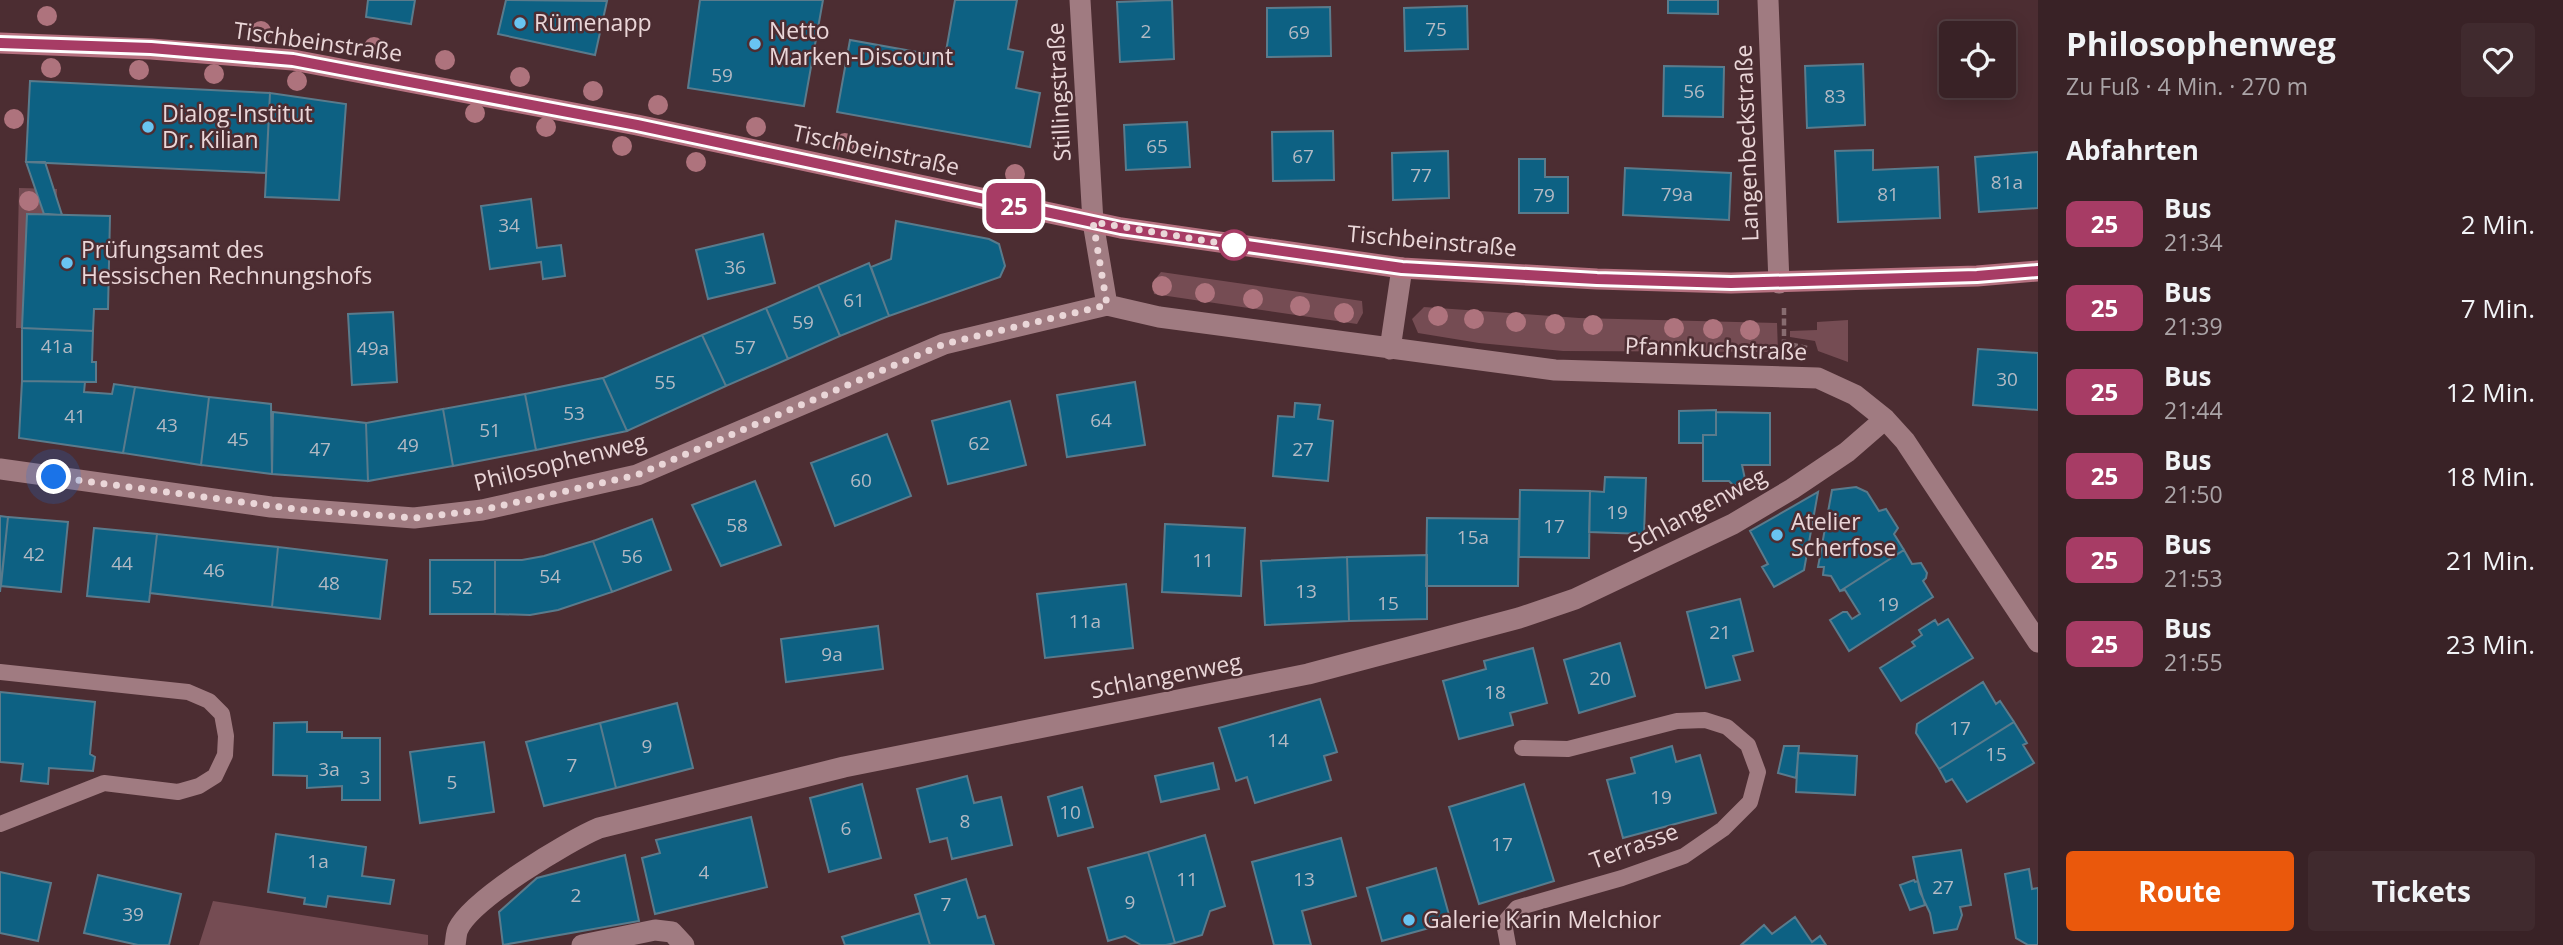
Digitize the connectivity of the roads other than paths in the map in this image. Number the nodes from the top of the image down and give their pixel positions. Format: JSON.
{"nodes":[{"id":1,"x":1080,"y":0,"type":"edge"},
{"id":2,"x":1768,"y":0,"type":"edge"},
{"id":3,"x":0,"y":43,"type":"edge"},
{"id":4,"x":1093,"y":222,"type":"junction"},
{"id":5,"x":1402,"y":268,"type":"junction"},
{"id":6,"x":2038,"y":271,"type":"edge"},
{"id":7,"x":1779,"y":283,"type":"junction"},
{"id":8,"x":1107,"y":305,"type":"junction"},
{"id":9,"x":1390,"y":349,"type":"junction"},
{"id":10,"x":1885,"y":419,"type":"junction"},
{"id":11,"x":0,"y":469,"type":"edge"},
{"id":12,"x":2038,"y":642,"type":"edge"},
{"id":13,"x":0,"y":672,"type":"edge"},
{"id":14,"x":1522,"y":748,"type":"dead end"},
{"id":15,"x":0,"y":824,"type":"edge"},
{"id":16,"x":455,"y":945,"type":"edge"},
{"id":17,"x":582,"y":945,"type":"edge"},
{"id":18,"x":684,"y":945,"type":"edge"},
{"id":19,"x":1508,"y":945,"type":"edge"}],
"edges":[{"from":1,"to":4,"type":"street","name":"Stillingstraße"},
{"from":2,"to":7,"type":"street","name":"Langenbeckstraße"},
{"from":3,"to":4,"type":"main road","name":"Tischbeinstraße"},
{"from":4,"to":5,"type":"main road","name":"Tischbeinstraße"},
{"from":4,"to":8,"type":"street"},
{"from":5,"to":7,"type":"main road","name":"Tischbeinstraße"},
{"from":5,"to":9,"type":"street"},
{"from":6,"to":7,"type":"main road","name":"Tischbeinstraße"},
{"from":8,"to":9,"type":"street","name":"Pfannkuchstraße"},
{"from":8,"to":11,"type":"street","name":"Philosophenweg"},
{"from":9,"to":10,"type":"street","name":"Pfannkuchstraße"},
{"from":10,"to":12,"type":"street","name":"Pfannkuchstraße"},
{"from":10,"to":16,"type":"street","name":"Schlangenweg"},
{"from":13,"to":15,"type":"lane"},
{"from":14,"to":19,"type":"lane","name":"Terrasse"},
{"from":17,"to":18,"type":"street"}]}
